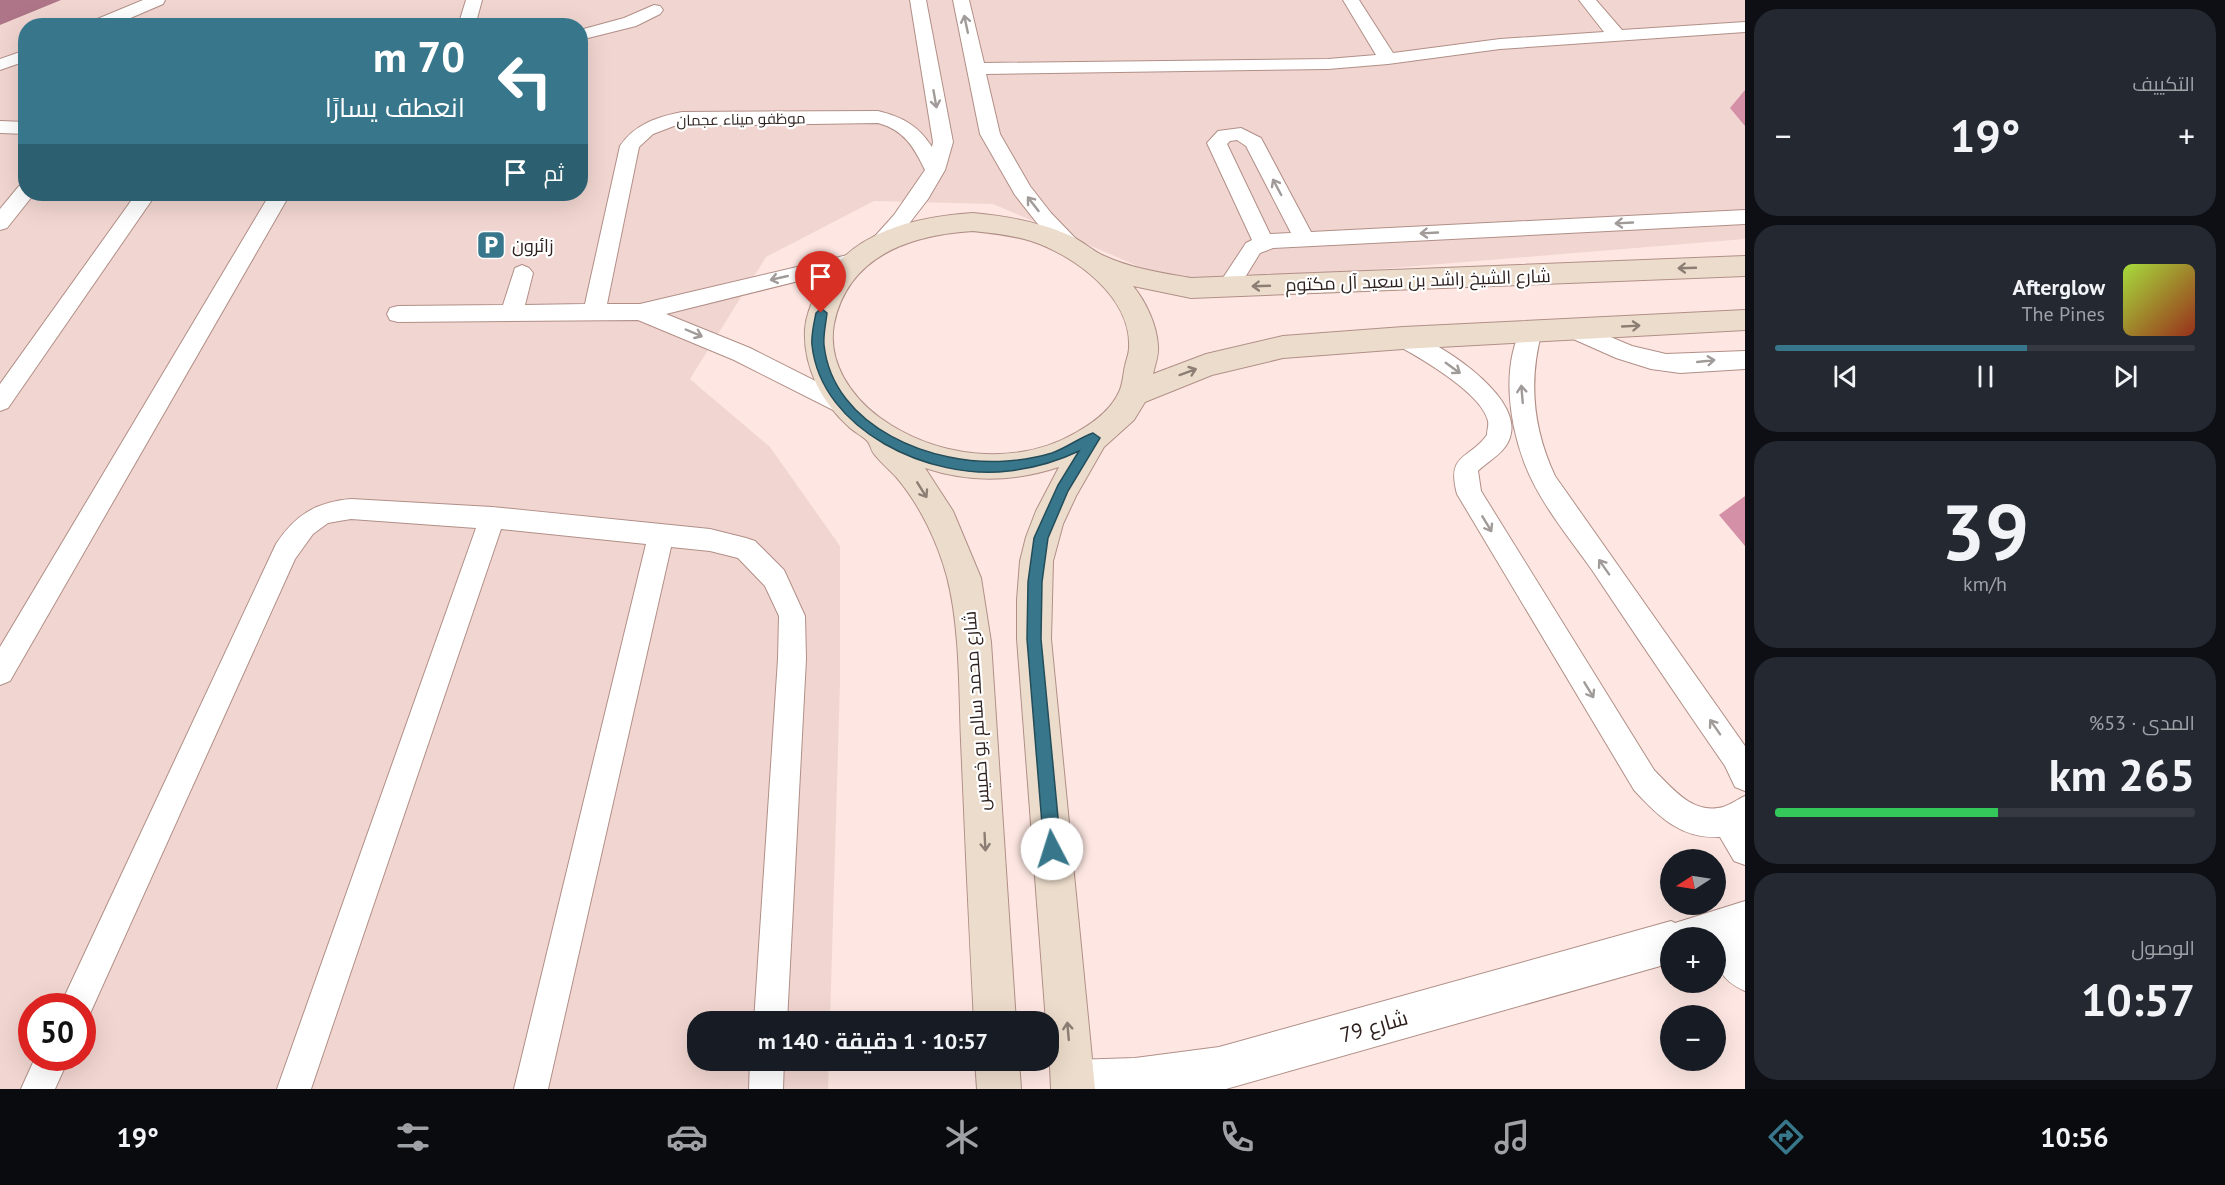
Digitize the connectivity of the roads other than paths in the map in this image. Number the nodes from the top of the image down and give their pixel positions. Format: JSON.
{"nodes":[{"id":1,"x":157,"y":0,"type":"edge"},
{"id":2,"x":474,"y":0,"type":"edge"},
{"id":3,"x":918,"y":0,"type":"edge"},
{"id":4,"x":961,"y":0,"type":"edge"},
{"id":5,"x":1351,"y":0,"type":"edge"},
{"id":6,"x":1587,"y":0,"type":"edge"},
{"id":7,"x":654,"y":10,"type":"dead end"},
{"id":8,"x":115,"y":18,"type":"edge"},
{"id":9,"x":468,"y":18,"type":"edge"},
{"id":10,"x":1745,"y":27,"type":"edge"},
{"id":11,"x":588,"y":33,"type":"edge"},
{"id":12,"x":1617,"y":36,"type":"junction"},
{"id":13,"x":18,"y":58,"type":"edge"},
{"id":14,"x":1388,"y":59,"type":"junction"},
{"id":15,"x":0,"y":65,"type":"edge"},
{"id":16,"x":976,"y":69,"type":"junction"},
{"id":17,"x":0,"y":127,"type":"edge"},
{"id":18,"x":18,"y":128,"type":"edge"},
{"id":19,"x":935,"y":170,"type":"junction"},
{"id":20,"x":18,"y":201,"type":"edge"},
{"id":21,"x":141,"y":201,"type":"edge"},
{"id":22,"x":276,"y":201,"type":"edge"},
{"id":23,"x":1745,"y":217,"type":"edge"},
{"id":24,"x":0,"y":222,"type":"edge"},
{"id":25,"x":1304,"y":239,"type":"junction"},
{"id":26,"x":1264,"y":243,"type":"junction"},
{"id":27,"x":867,"y":253,"type":"junction"},
{"id":28,"x":1084,"y":255,"type":"junction"},
{"id":29,"x":1745,"y":266,"type":"edge"},
{"id":30,"x":522,"y":273,"type":"dead end"},
{"id":31,"x":1228,"y":287,"type":"junction"},
{"id":32,"x":594,"y":312,"type":"junction"},
{"id":33,"x":640,"y":312,"type":"junction"},
{"id":34,"x":512,"y":313,"type":"junction"},
{"id":35,"x":398,"y":314,"type":"dead end"},
{"id":36,"x":1745,"y":320,"type":"edge"},
{"id":37,"x":1570,"y":328,"type":"junction"},
{"id":38,"x":1531,"y":331,"type":"junction"},
{"id":39,"x":1403,"y":338,"type":"junction"},
{"id":40,"x":1745,"y":360,"type":"edge"},
{"id":41,"x":1134,"y":394,"type":"junction"},
{"id":42,"x":0,"y":402,"type":"edge"},
{"id":43,"x":858,"y":418,"type":"junction"},
{"id":44,"x":1093,"y":438,"type":"junction"},
{"id":45,"x":492,"y":518,"type":"junction"},
{"id":46,"x":661,"y":535,"type":"junction"},
{"id":47,"x":0,"y":672,"type":"edge"},
{"id":48,"x":1742,"y":762,"type":"edge"},
{"id":49,"x":1736,"y":817,"type":"edge"},
{"id":50,"x":1745,"y":850,"type":"edge"},
{"id":51,"x":1726,"y":943,"type":"edge"},
{"id":52,"x":1660,"y":945,"type":"edge"},
{"id":53,"x":1745,"y":970,"type":"edge"},
{"id":54,"x":82,"y":993,"type":"edge"},
{"id":55,"x":771,"y":1011,"type":"edge"},
{"id":56,"x":994,"y":1011,"type":"edge"},
{"id":57,"x":46,"y":1071,"type":"edge"},
{"id":58,"x":767,"y":1071,"type":"edge"},
{"id":59,"x":998,"y":1071,"type":"edge"},
{"id":60,"x":1073,"y":1085,"type":"edge"},
{"id":61,"x":38,"y":1089,"type":"edge"},
{"id":62,"x":294,"y":1089,"type":"edge"},
{"id":63,"x":531,"y":1089,"type":"edge"},
{"id":64,"x":766,"y":1089,"type":"edge"},
{"id":65,"x":999,"y":1089,"type":"edge"}],
"edges":[{"from":1,"to":8,"type":"lane"},
{"from":2,"to":9,"type":"lane"},
{"from":3,"to":19,"type":"lane","one_way":true},
{"from":16,"to":4,"type":"lane","one_way":true},
{"from":5,"to":14,"type":"lane"},
{"from":6,"to":12,"type":"lane"},
{"from":7,"to":11,"type":"lane"},
{"from":10,"to":12,"type":"lane"},
{"from":12,"to":14,"type":"lane"},
{"from":13,"to":15,"type":"lane"},
{"from":14,"to":16,"type":"lane"},
{"from":28,"to":16,"type":"lane","one_way":true},
{"from":17,"to":18,"type":"lane"},
{"from":19,"to":27,"type":"lane"},
{"from":19,"to":32,"type":"lane","name":"موظفو ميناء عجمان"},
{"from":20,"to":24,"type":"lane"},
{"from":21,"to":42,"type":"lane"},
{"from":22,"to":47,"type":"lane"},
{"from":23,"to":25,"type":"lane","one_way":true},
{"from":25,"to":26,"type":"lane"},
{"from":25,"to":26,"type":"lane","one_way":true},
{"from":26,"to":31,"type":"lane"},
{"from":27,"to":28,"type":"main road","name":"شارع الشيخ راشد بن سعيد آل مكتوم"},
{"from":27,"to":33,"type":"lane","one_way":true},
{"from":27,"to":43,"type":"main road","name":"شارع محمد سالم بو خميس"},
{"from":28,"to":31,"type":"main road","name":"شارع الشيخ راشد بن سعيد آل مكتوم"},
{"from":28,"to":41,"type":"main road"},
{"from":29,"to":31,"type":"main road","name":"شارع الشيخ راشد بن سعيد آل مكتوم","one_way":true},
{"from":30,"to":34,"type":"lane"},
{"from":32,"to":33,"type":"lane"},
{"from":32,"to":34,"type":"lane"},
{"from":33,"to":43,"type":"lane","one_way":true},
{"from":34,"to":35,"type":"lane"},
{"from":37,"to":36,"type":"main road","one_way":true},
{"from":37,"to":38,"type":"main road"},
{"from":37,"to":40,"type":"lane","one_way":true},
{"from":38,"to":39,"type":"main road"},
{"from":48,"to":38,"type":"lane","one_way":true},
{"from":41,"to":39,"type":"main road","one_way":true},
{"from":39,"to":49,"type":"lane","one_way":true},
{"from":41,"to":44,"type":"main road"},
{"from":43,"to":44,"type":"main road"},
{"from":43,"to":56,"type":"main road","name":"شارع محمد سالم بو خميس","one_way":true},
{"from":60,"to":44,"type":"main road","one_way":true},
{"from":45,"to":46,"type":"lane"},
{"from":45,"to":54,"type":"lane"},
{"from":45,"to":62,"type":"lane"},
{"from":46,"to":55,"type":"lane"},
{"from":46,"to":63,"type":"lane"},
{"from":49,"to":50,"type":"lane"},
{"from":51,"to":53,"type":"street"},
{"from":52,"to":60,"type":"street","name":"شارع 79"},
{"from":57,"to":61,"type":"lane"},
{"from":58,"to":64,"type":"lane"},
{"from":59,"to":65,"type":"main road"}]}
